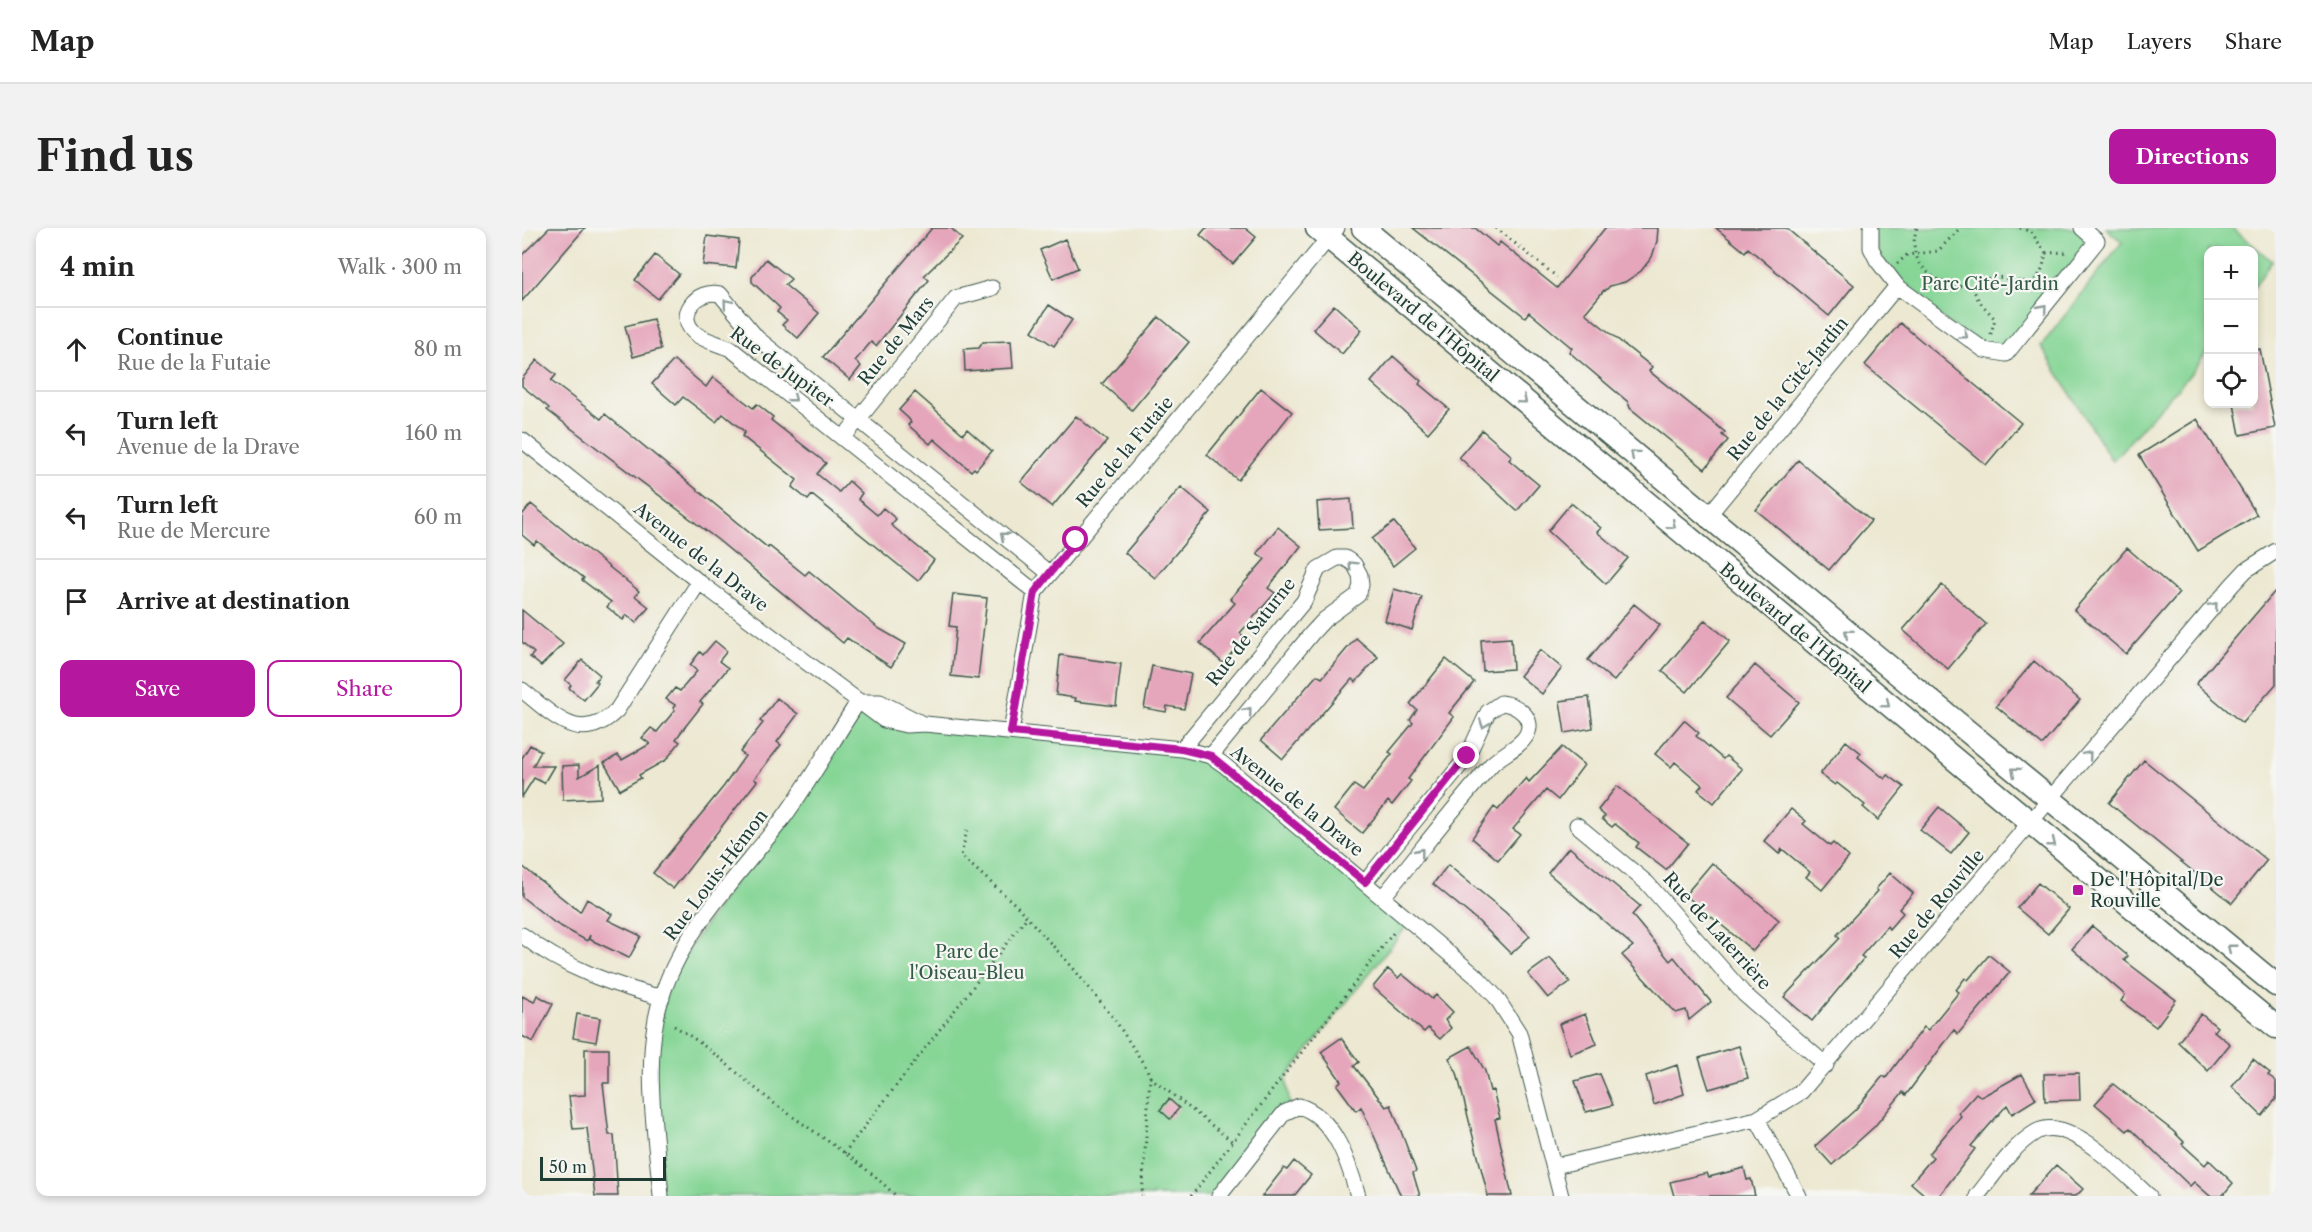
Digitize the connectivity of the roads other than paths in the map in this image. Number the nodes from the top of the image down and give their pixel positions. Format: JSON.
{"nodes":[{"id":1,"x":1363,"y":228,"type":"edge"},
{"id":2,"x":1871,"y":228,"type":"edge"},
{"id":3,"x":2082,"y":228,"type":"edge"},
{"id":4,"x":1327,"y":231,"type":"edge"},
{"id":5,"x":1897,"y":286,"type":"junction"},
{"id":6,"x":992,"y":288,"type":"dead end"},
{"id":7,"x":858,"y":420,"type":"junction"},
{"id":8,"x":844,"y":437,"type":"junction"},
{"id":9,"x":522,"y":440,"type":"edge"},
{"id":10,"x":1708,"y":516,"type":"junction"},
{"id":11,"x":2276,"y":550,"type":"edge"},
{"id":12,"x":1049,"y":573,"type":"junction"},
{"id":13,"x":699,"y":582,"type":"junction"},
{"id":14,"x":1035,"y":592,"type":"junction"},
{"id":15,"x":522,"y":690,"type":"edge"},
{"id":16,"x":858,"y":702,"type":"junction"},
{"id":17,"x":1011,"y":732,"type":"junction"},
{"id":18,"x":1182,"y":749,"type":"junction"},
{"id":19,"x":1211,"y":756,"type":"junction"},
{"id":20,"x":2051,"y":800,"type":"junction"},
{"id":21,"x":1577,"y":825,"type":"dead end"},
{"id":22,"x":2030,"y":825,"type":"junction"},
{"id":23,"x":1365,"y":882,"type":"junction"},
{"id":24,"x":1383,"y":897,"type":"junction"},
{"id":25,"x":522,"y":935,"type":"edge"},
{"id":26,"x":2276,"y":985,"type":"edge"},
{"id":27,"x":662,"y":998,"type":"junction"},
{"id":28,"x":2276,"y":1026,"type":"edge"},
{"id":29,"x":1826,"y":1065,"type":"junction"},
{"id":30,"x":1757,"y":1119,"type":"junction"},
{"id":31,"x":1555,"y":1166,"type":"junction"},
{"id":32,"x":662,"y":1196,"type":"edge"},
{"id":33,"x":1219,"y":1196,"type":"edge"},
{"id":34,"x":1358,"y":1196,"type":"edge"},
{"id":35,"x":1561,"y":1196,"type":"edge"},
{"id":36,"x":1799,"y":1196,"type":"edge"},
{"id":37,"x":1977,"y":1196,"type":"edge"},
{"id":38,"x":2150,"y":1196,"type":"edge"}],
"edges":[{"from":10,"to":1,"type":"main road","name":"Boulevard de l'Hôpital","one_way":true},
{"from":2,"to":5,"type":"street"},
{"from":5,"to":3,"type":"street","one_way":true},
{"from":4,"to":12,"type":"street","name":"Rue de la Futaie"},
{"from":4,"to":22,"type":"main road","name":"Boulevard de l'Hôpital","one_way":true},
{"from":5,"to":10,"type":"street","name":"Rue de la Cité-Jardin"},
{"from":6,"to":7,"type":"street","name":"Rue de Mars"},
{"from":7,"to":8,"type":"street","name":"Rue de Mars"},
{"from":7,"to":8,"type":"street","name":"Rue de Jupiter","one_way":true},
{"from":12,"to":7,"type":"street","name":"Rue de Jupiter","one_way":true},
{"from":8,"to":14,"type":"street","name":"Rue de Jupiter"},
{"from":9,"to":13,"type":"street","name":"Avenue de la Drave"},
{"from":20,"to":10,"type":"main road","name":"Boulevard de l'Hôpital","one_way":true},
{"from":20,"to":11,"type":"street","name":"Rue de Rouville","one_way":true},
{"from":12,"to":14,"type":"street","name":"Rue de la Futaie"},
{"from":13,"to":15,"type":"street"},
{"from":13,"to":16,"type":"street","name":"Avenue de la Drave"},
{"from":14,"to":17,"type":"street","name":"Rue de la Futaie"},
{"from":16,"to":17,"type":"street","name":"Avenue de la Drave"},
{"from":16,"to":27,"type":"street","name":"Rue Louis-Hémon"},
{"from":17,"to":18,"type":"street","name":"Avenue de la Drave"},
{"from":18,"to":19,"type":"street","name":"Avenue de la Drave"},
{"from":19,"to":18,"type":"street","name":"Rue de Saturne","one_way":true},
{"from":19,"to":23,"type":"street","name":"Avenue de la Drave"},
{"from":20,"to":22,"type":"street","name":"Rue de Rouville"},
{"from":26,"to":20,"type":"main road","name":"Boulevard de l'Hôpital","one_way":true},
{"from":21,"to":29,"type":"street","name":"Rue de Laterrière"},
{"from":22,"to":28,"type":"main road","name":"Boulevard de l'Hôpital","one_way":true},
{"from":22,"to":29,"type":"street","name":"Rue de Rouville"},
{"from":23,"to":24,"type":"street","name":"Avenue de la Drave"},
{"from":24,"to":23,"type":"street","one_way":true},
{"from":24,"to":31,"type":"street","name":"Avenue de la Drave"},
{"from":25,"to":27,"type":"street"},
{"from":27,"to":32,"type":"street","name":"Rue Louis-Hémon"},
{"from":29,"to":30,"type":"street","name":"Rue de Rouville"},
{"from":30,"to":31,"type":"street","name":"Rue de Rouville"},
{"from":30,"to":36,"type":"street"},
{"from":31,"to":35,"type":"street","name":"Avenue de la Drave"},
{"from":33,"to":34,"type":"street"},
{"from":37,"to":38,"type":"street"}]}
